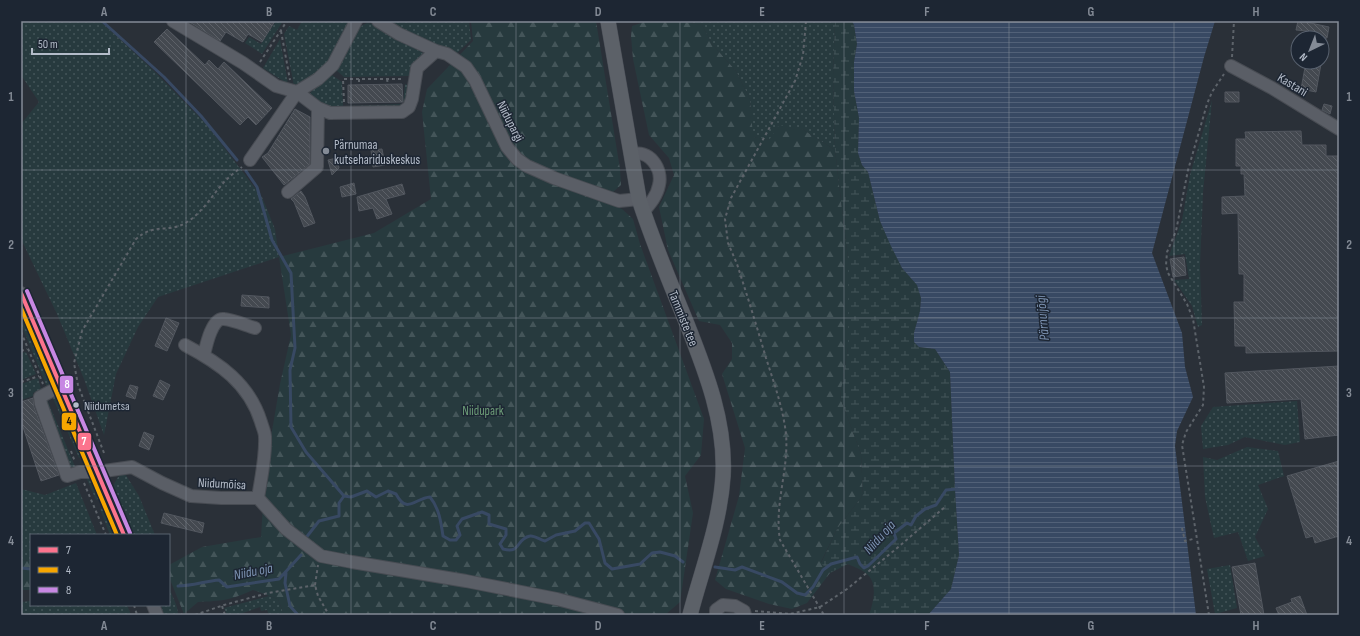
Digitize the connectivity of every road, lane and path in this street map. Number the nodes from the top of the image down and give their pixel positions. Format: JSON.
{"nodes":[{"id":1,"x":173,"y":21,"type":"edge"},
{"id":2,"x":287,"y":21,"type":"edge"},
{"id":3,"x":356,"y":21,"type":"edge"},
{"id":4,"x":378,"y":21,"type":"edge"},
{"id":5,"x":608,"y":21,"type":"edge"},
{"id":6,"x":806,"y":21,"type":"edge"},
{"id":7,"x":1234,"y":21,"type":"edge"},
{"id":8,"x":281,"y":31,"type":"junction"},
{"id":9,"x":436,"y":51,"type":"junction"},
{"id":10,"x":1231,"y":66,"type":"junction"},
{"id":11,"x":254,"y":71,"type":"junction"},
{"id":12,"x":359,"y":79,"type":"junction"},
{"id":13,"x":387,"y":79,"type":"junction"},
{"id":14,"x":416,"y":79,"type":"junction"},
{"id":15,"x":359,"y":85,"type":"dead end"},
{"id":16,"x":388,"y":85,"type":"dead end"},
{"id":17,"x":295,"y":91,"type":"junction"},
{"id":18,"x":318,"y":108,"type":"junction"},
{"id":19,"x":345,"y":113,"type":"junction"},
{"id":20,"x":1339,"y":129,"type":"edge"},
{"id":21,"x":631,"y":155,"type":"junction"},
{"id":22,"x":250,"y":160,"type":"joint"},
{"id":23,"x":288,"y":192,"type":"dead end"},
{"id":24,"x":641,"y":206,"type":"junction"},
{"id":25,"x":21,"y":293,"type":"edge"},
{"id":26,"x":255,"y":328,"type":"dead end"},
{"id":27,"x":185,"y":345,"type":"dead end"},
{"id":28,"x":28,"y":349,"type":"dead end"},
{"id":29,"x":21,"y":351,"type":"edge"},
{"id":30,"x":204,"y":355,"type":"junction"},
{"id":31,"x":39,"y":375,"type":"dead end"},
{"id":32,"x":21,"y":382,"type":"edge"},
{"id":33,"x":61,"y":386,"type":"junction"},
{"id":34,"x":104,"y":453,"type":"dead end"},
{"id":35,"x":97,"y":472,"type":"junction"},
{"id":36,"x":258,"y":498,"type":"junction"},
{"id":37,"x":946,"y":506,"type":"dead end"},
{"id":38,"x":1182,"y":528,"type":"dead end"},
{"id":39,"x":124,"y":534,"type":"edge"},
{"id":40,"x":1193,"y":539,"type":"dead end"},
{"id":41,"x":321,"y":556,"type":"junction"},
{"id":42,"x":315,"y":585,"type":"junction"},
{"id":43,"x":222,"y":606,"type":"junction"},
{"id":44,"x":820,"y":607,"type":"junction"},
{"id":45,"x":744,"y":613,"type":"edge"},
{"id":46,"x":195,"y":615,"type":"edge"},
{"id":47,"x":225,"y":615,"type":"edge"},
{"id":48,"x":330,"y":615,"type":"edge"},
{"id":49,"x":618,"y":615,"type":"edge"},
{"id":50,"x":690,"y":615,"type":"edge"},
{"id":51,"x":716,"y":615,"type":"edge"},
{"id":52,"x":824,"y":615,"type":"edge"},
{"id":53,"x":1209,"y":615,"type":"edge"}],
"edges":[{"from":1,"to":11,"type":"street"},
{"from":2,"to":8,"type":"path"},
{"from":3,"to":17,"type":"street"},
{"from":4,"to":9,"type":"street","name":"Niidupargi"},
{"from":5,"to":21,"type":"main road","name":"Tammiste tee"},
{"from":6,"to":44,"type":"path"},
{"from":7,"to":10,"type":"path"},
{"from":8,"to":11,"type":"path"},
{"from":8,"to":17,"type":"path"},
{"from":9,"to":14,"type":"street"},
{"from":9,"to":24,"type":"street","name":"Niidupargi"},
{"from":10,"to":20,"type":"street","name":"Kastani"},
{"from":10,"to":53,"type":"path"},
{"from":11,"to":17,"type":"street"},
{"from":12,"to":13,"type":"path"},
{"from":12,"to":15,"type":"path"},
{"from":12,"to":19,"type":"path"},
{"from":13,"to":14,"type":"path"},
{"from":13,"to":16,"type":"path"},
{"from":14,"to":19,"type":"street"},
{"from":17,"to":18,"type":"street"},
{"from":17,"to":22,"type":"street"},
{"from":18,"to":19,"type":"street"},
{"from":18,"to":23,"type":"street"},
{"from":21,"to":24,"type":"main road","name":"Tammiste tee"},
{"from":21,"to":24,"type":"street"},
{"from":22,"to":34,"type":"path"},
{"from":24,"to":50,"type":"main road","name":"Tammiste tee"},
{"from":25,"to":33,"type":"street"},
{"from":26,"to":30,"type":"street"},
{"from":27,"to":30,"type":"street","name":"Niidumõisa"},
{"from":28,"to":29,"type":"path"},
{"from":30,"to":36,"type":"street","name":"Niidumõisa"},
{"from":31,"to":32,"type":"path"},
{"from":33,"to":35,"type":"street"},
{"from":33,"to":35,"type":"street","name":"Niidumõisa"},
{"from":35,"to":36,"type":"street","name":"Niidumõisa"},
{"from":35,"to":39,"type":"street"},
{"from":36,"to":41,"type":"street"},
{"from":37,"to":44,"type":"path"},
{"from":38,"to":40,"type":"path"},
{"from":41,"to":42,"type":"path"},
{"from":41,"to":49,"type":"street"},
{"from":42,"to":43,"type":"path"},
{"from":42,"to":48,"type":"path"},
{"from":43,"to":46,"type":"path"},
{"from":43,"to":47,"type":"path"},
{"from":44,"to":45,"type":"path"},
{"from":44,"to":52,"type":"path"},
{"from":45,"to":51,"type":"street"}]}
